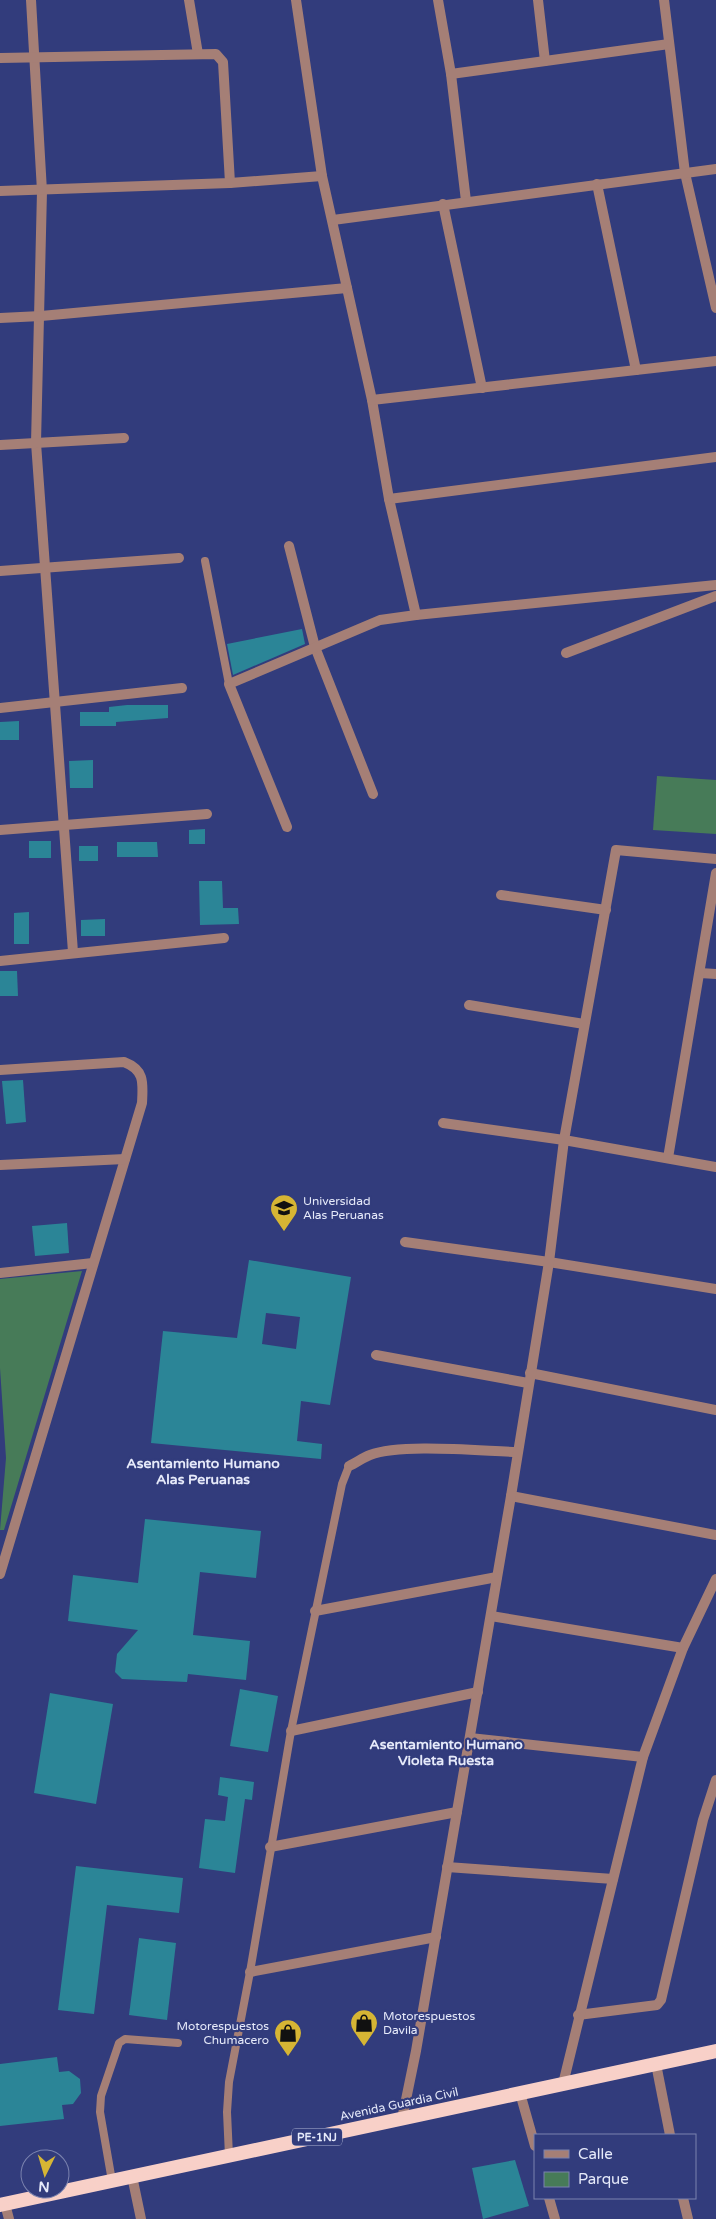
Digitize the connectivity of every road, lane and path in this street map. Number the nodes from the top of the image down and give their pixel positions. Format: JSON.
{"nodes":[{"id":1,"x":31,"y":0,"type":"edge"},
{"id":2,"x":190,"y":0,"type":"edge"},
{"id":3,"x":296,"y":0,"type":"edge"},
{"id":4,"x":438,"y":0,"type":"edge"},
{"id":5,"x":538,"y":0,"type":"edge"},
{"id":6,"x":664,"y":0,"type":"edge"},
{"id":7,"x":670,"y":44,"type":"junction"},
{"id":8,"x":198,"y":54,"type":"junction"},
{"id":9,"x":34,"y":57,"type":"junction"},
{"id":10,"x":0,"y":58,"type":"edge"},
{"id":11,"x":545,"y":61,"type":"junction"},
{"id":12,"x":451,"y":74,"type":"junction"},
{"id":13,"x":716,"y":169,"type":"edge"},
{"id":14,"x":685,"y":173,"type":"junction"},
{"id":15,"x":322,"y":176,"type":"junction"},
{"id":16,"x":230,"y":183,"type":"junction"},
{"id":17,"x":597,"y":184,"type":"junction"},
{"id":18,"x":42,"y":190,"type":"junction"},
{"id":19,"x":0,"y":192,"type":"edge"},
{"id":20,"x":466,"y":201,"type":"junction"},
{"id":21,"x":443,"y":204,"type":"junction"},
{"id":22,"x":333,"y":220,"type":"junction"},
{"id":23,"x":347,"y":288,"type":"junction"},
{"id":24,"x":716,"y":308,"type":"edge"},
{"id":25,"x":41,"y":316,"type":"junction"},
{"id":26,"x":0,"y":318,"type":"edge"},
{"id":27,"x":716,"y":361,"type":"edge"},
{"id":28,"x":636,"y":370,"type":"junction"},
{"id":29,"x":482,"y":388,"type":"junction"},
{"id":30,"x":372,"y":400,"type":"junction"},
{"id":31,"x":124,"y":438,"type":"dead end"},
{"id":32,"x":36,"y":443,"type":"junction"},
{"id":33,"x":0,"y":445,"type":"edge"},
{"id":34,"x":716,"y":457,"type":"edge"},
{"id":35,"x":388,"y":499,"type":"junction"},
{"id":36,"x":289,"y":546,"type":"dead end"},
{"id":37,"x":178,"y":558,"type":"dead end"},
{"id":38,"x":205,"y":561,"type":"dead end"},
{"id":39,"x":45,"y":568,"type":"junction"},
{"id":40,"x":0,"y":571,"type":"edge"},
{"id":41,"x":716,"y":585,"type":"edge"},
{"id":42,"x":716,"y":596,"type":"edge"},
{"id":43,"x":416,"y":615,"type":"junction"},
{"id":44,"x":315,"y":647,"type":"junction"},
{"id":45,"x":566,"y":653,"type":"dead end"},
{"id":46,"x":229,"y":684,"type":"junction"},
{"id":47,"x":182,"y":688,"type":"dead end"},
{"id":48,"x":55,"y":704,"type":"junction"},
{"id":49,"x":0,"y":708,"type":"edge"},
{"id":50,"x":373,"y":794,"type":"dead end"},
{"id":51,"x":207,"y":814,"type":"dead end"},
{"id":52,"x":63,"y":823,"type":"junction"},
{"id":53,"x":287,"y":827,"type":"dead end"},
{"id":54,"x":0,"y":830,"type":"edge"},
{"id":55,"x":716,"y":859,"type":"edge"},
{"id":56,"x":716,"y":873,"type":"edge"},
{"id":57,"x":501,"y":894,"type":"dead end"},
{"id":58,"x":606,"y":910,"type":"junction"},
{"id":59,"x":224,"y":938,"type":"dead end"},
{"id":60,"x":73,"y":952,"type":"junction"},
{"id":61,"x":0,"y":961,"type":"edge"},
{"id":62,"x":700,"y":974,"type":"junction"},
{"id":63,"x":716,"y":974,"type":"edge"},
{"id":64,"x":469,"y":1006,"type":"dead end"},
{"id":65,"x":584,"y":1024,"type":"junction"},
{"id":66,"x":0,"y":1070,"type":"edge"},
{"id":67,"x":443,"y":1123,"type":"dead end"},
{"id":68,"x":564,"y":1140,"type":"junction"},
{"id":69,"x":668,"y":1158,"type":"junction"},
{"id":70,"x":124,"y":1159,"type":"junction"},
{"id":71,"x":0,"y":1166,"type":"edge"},
{"id":72,"x":716,"y":1167,"type":"edge"},
{"id":73,"x":405,"y":1242,"type":"dead end"},
{"id":74,"x":549,"y":1262,"type":"junction"},
{"id":75,"x":93,"y":1263,"type":"junction"},
{"id":76,"x":0,"y":1274,"type":"edge"},
{"id":77,"x":716,"y":1289,"type":"edge"},
{"id":78,"x":376,"y":1355,"type":"dead end"},
{"id":79,"x":529,"y":1378,"type":"junction"},
{"id":80,"x":716,"y":1410,"type":"edge"},
{"id":81,"x":517,"y":1452,"type":"junction"},
{"id":82,"x":349,"y":1466,"type":"joint"},
{"id":83,"x":511,"y":1496,"type":"junction"},
{"id":84,"x":716,"y":1535,"type":"edge"},
{"id":85,"x":0,"y":1574,"type":"edge"},
{"id":86,"x":498,"y":1577,"type":"junction"},
{"id":87,"x":716,"y":1579,"type":"edge"},
{"id":88,"x":314,"y":1611,"type":"junction"},
{"id":89,"x":491,"y":1616,"type":"junction"},
{"id":90,"x":682,"y":1648,"type":"junction"},
{"id":91,"x":478,"y":1692,"type":"junction"},
{"id":92,"x":291,"y":1730,"type":"junction"},
{"id":93,"x":470,"y":1738,"type":"junction"},
{"id":94,"x":642,"y":1757,"type":"junction"},
{"id":95,"x":716,"y":1780,"type":"edge"},
{"id":96,"x":457,"y":1812,"type":"junction"},
{"id":97,"x":270,"y":1848,"type":"junction"},
{"id":98,"x":448,"y":1867,"type":"junction"},
{"id":99,"x":612,"y":1878,"type":"junction"},
{"id":100,"x":436,"y":1937,"type":"junction"},
{"id":101,"x":250,"y":1972,"type":"junction"},
{"id":102,"x":578,"y":2015,"type":"junction"},
{"id":103,"x":178,"y":2043,"type":"dead end"},
{"id":104,"x":716,"y":2051,"type":"edge"},
{"id":105,"x":656,"y":2064,"type":"junction"},
{"id":106,"x":563,"y":2084,"type":"junction"},
{"id":107,"x":520,"y":2093,"type":"junction"},
{"id":108,"x":402,"y":2118,"type":"junction"},
{"id":109,"x":670,"y":2134,"type":"edge"},
{"id":110,"x":534,"y":2142,"type":"edge"},
{"id":111,"x":229,"y":2156,"type":"junction"},
{"id":112,"x":132,"y":2176,"type":"junction"},
{"id":113,"x":112,"y":2181,"type":"junction"},
{"id":114,"x":550,"y":2199,"type":"edge"},
{"id":115,"x":683,"y":2199,"type":"edge"},
{"id":116,"x":3,"y":2204,"type":"edge"},
{"id":117,"x":9,"y":2219,"type":"edge"},
{"id":118,"x":141,"y":2219,"type":"edge"},
{"id":119,"x":556,"y":2219,"type":"edge"},
{"id":120,"x":688,"y":2219,"type":"edge"}],
"edges":[{"from":1,"to":9,"type":"street"},
{"from":2,"to":8,"type":"street"},
{"from":3,"to":15,"type":"street"},
{"from":4,"to":12,"type":"street"},
{"from":5,"to":11,"type":"street"},
{"from":6,"to":7,"type":"street"},
{"from":7,"to":11,"type":"street"},
{"from":7,"to":14,"type":"street"},
{"from":8,"to":9,"type":"street"},
{"from":8,"to":16,"type":"street"},
{"from":9,"to":10,"type":"street"},
{"from":9,"to":18,"type":"street"},
{"from":11,"to":12,"type":"street"},
{"from":12,"to":20,"type":"street"},
{"from":13,"to":14,"type":"street"},
{"from":14,"to":17,"type":"street"},
{"from":14,"to":24,"type":"street"},
{"from":15,"to":16,"type":"street"},
{"from":15,"to":22,"type":"street"},
{"from":16,"to":18,"type":"street"},
{"from":17,"to":20,"type":"street"},
{"from":17,"to":28,"type":"street"},
{"from":18,"to":19,"type":"street"},
{"from":18,"to":25,"type":"street"},
{"from":20,"to":21,"type":"street"},
{"from":21,"to":22,"type":"street"},
{"from":21,"to":29,"type":"street"},
{"from":22,"to":23,"type":"street"},
{"from":23,"to":25,"type":"street"},
{"from":23,"to":30,"type":"street"},
{"from":25,"to":26,"type":"street"},
{"from":25,"to":32,"type":"street"},
{"from":27,"to":28,"type":"street"},
{"from":28,"to":29,"type":"street"},
{"from":29,"to":30,"type":"street"},
{"from":30,"to":35,"type":"street"},
{"from":31,"to":32,"type":"street"},
{"from":32,"to":33,"type":"street"},
{"from":32,"to":39,"type":"street"},
{"from":34,"to":35,"type":"street"},
{"from":35,"to":43,"type":"street"},
{"from":36,"to":44,"type":"street"},
{"from":37,"to":39,"type":"street"},
{"from":38,"to":46,"type":"lane"},
{"from":39,"to":40,"type":"street"},
{"from":39,"to":48,"type":"street"},
{"from":41,"to":43,"type":"street"},
{"from":42,"to":45,"type":"street"},
{"from":43,"to":44,"type":"street"},
{"from":44,"to":46,"type":"street"},
{"from":44,"to":50,"type":"street"},
{"from":46,"to":53,"type":"street"},
{"from":47,"to":48,"type":"street"},
{"from":48,"to":49,"type":"street"},
{"from":48,"to":52,"type":"street"},
{"from":51,"to":52,"type":"street"},
{"from":52,"to":54,"type":"street"},
{"from":52,"to":60,"type":"street"},
{"from":55,"to":58,"type":"street"},
{"from":56,"to":62,"type":"street"},
{"from":57,"to":58,"type":"street"},
{"from":58,"to":65,"type":"street"},
{"from":59,"to":60,"type":"street"},
{"from":60,"to":61,"type":"street"},
{"from":62,"to":63,"type":"street"},
{"from":62,"to":69,"type":"street"},
{"from":64,"to":65,"type":"street"},
{"from":65,"to":68,"type":"street"},
{"from":66,"to":70,"type":"street"},
{"from":67,"to":68,"type":"street"},
{"from":68,"to":69,"type":"street"},
{"from":68,"to":74,"type":"street"},
{"from":69,"to":72,"type":"street"},
{"from":70,"to":71,"type":"street"},
{"from":70,"to":75,"type":"street"},
{"from":73,"to":74,"type":"street"},
{"from":74,"to":77,"type":"street"},
{"from":74,"to":79,"type":"street"},
{"from":75,"to":76,"type":"street"},
{"from":75,"to":85,"type":"street"},
{"from":78,"to":79,"type":"street"},
{"from":79,"to":80,"type":"street"},
{"from":79,"to":81,"type":"street"},
{"from":81,"to":82,"type":"street"},
{"from":81,"to":83,"type":"street"},
{"from":82,"to":88,"type":"lane"},
{"from":83,"to":84,"type":"street"},
{"from":83,"to":86,"type":"street"},
{"from":86,"to":88,"type":"street"},
{"from":86,"to":89,"type":"street"},
{"from":87,"to":90,"type":"street"},
{"from":88,"to":92,"type":"lane"},
{"from":89,"to":90,"type":"street"},
{"from":89,"to":91,"type":"street"},
{"from":90,"to":94,"type":"street"},
{"from":91,"to":92,"type":"street"},
{"from":91,"to":93,"type":"street"},
{"from":92,"to":97,"type":"lane"},
{"from":93,"to":94,"type":"street"},
{"from":93,"to":96,"type":"street"},
{"from":94,"to":99,"type":"street"},
{"from":95,"to":102,"type":"street"},
{"from":96,"to":97,"type":"street"},
{"from":96,"to":98,"type":"street"},
{"from":97,"to":101,"type":"lane"},
{"from":98,"to":99,"type":"street"},
{"from":98,"to":100,"type":"street"},
{"from":99,"to":102,"type":"street"},
{"from":100,"to":101,"type":"street"},
{"from":100,"to":108,"type":"street"},
{"from":101,"to":111,"type":"lane"},
{"from":102,"to":106,"type":"street"},
{"from":103,"to":113,"type":"lane"},
{"from":104,"to":105,"type":"highway","name":"Avenida Guardia Civil","number":"PE-1NJ"},
{"from":105,"to":106,"type":"highway","name":"Avenida Guardia Civil","number":"PE-1NJ"},
{"from":105,"to":109,"type":"street"},
{"from":106,"to":107,"type":"highway","name":"Avenida Guardia Civil","number":"PE-1NJ"},
{"from":107,"to":108,"type":"highway","name":"Avenida Guardia Civil","number":"PE-1NJ"},
{"from":107,"to":110,"type":"street"},
{"from":108,"to":111,"type":"highway","name":"Avenida Guardia Civil","number":"PE-1NJ"},
{"from":111,"to":112,"type":"highway","name":"Avenida Guardia Civil","number":"PE-1NJ"},
{"from":112,"to":113,"type":"highway","name":"Avenida Guardia Civil","number":"PE-1NJ"},
{"from":112,"to":118,"type":"street"},
{"from":113,"to":116,"type":"highway","name":"Avenida Guardia Civil","number":"PE-1NJ"},
{"from":114,"to":119,"type":"street"},
{"from":115,"to":120,"type":"street"},
{"from":116,"to":117,"type":"street"}]}
